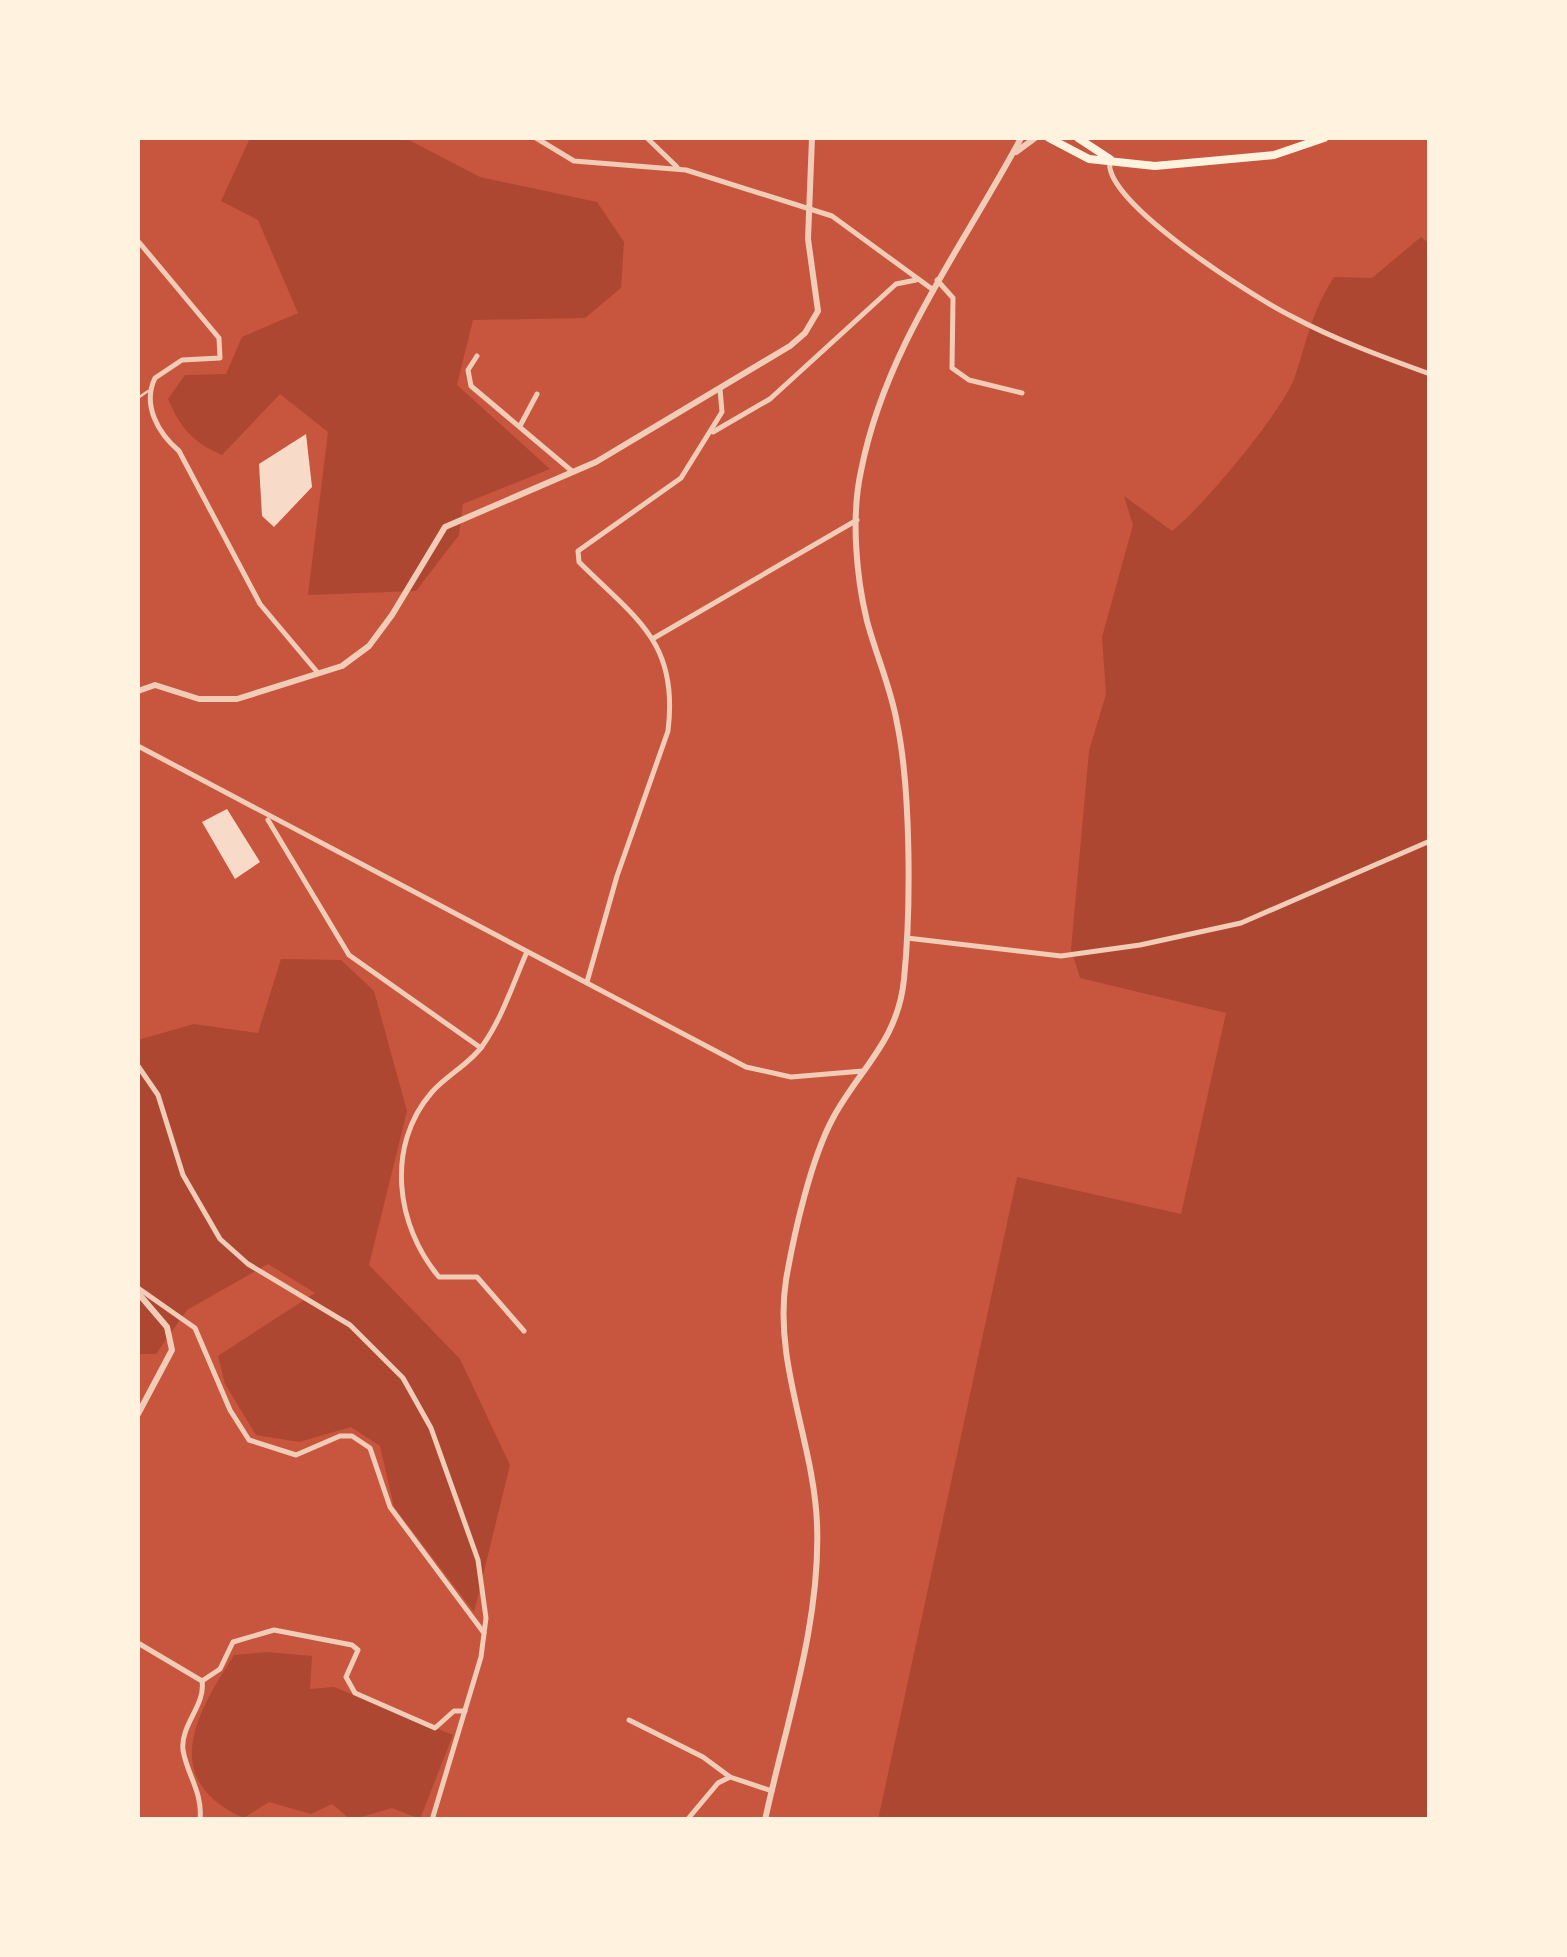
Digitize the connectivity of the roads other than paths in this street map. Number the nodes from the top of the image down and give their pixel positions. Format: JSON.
{"nodes":[{"id":1,"x":536,"y":138,"type":"edge"},
{"id":2,"x":646,"y":138,"type":"edge"},
{"id":3,"x":812,"y":138,"type":"edge"},
{"id":4,"x":1021,"y":138,"type":"edge"},
{"id":5,"x":1036,"y":138,"type":"edge"},
{"id":6,"x":1050,"y":138,"type":"edge"},
{"id":7,"x":1078,"y":138,"type":"edge"},
{"id":8,"x":1324,"y":138,"type":"edge"},
{"id":9,"x":1011,"y":156,"type":"junction"},
{"id":10,"x":1110,"y":159,"type":"junction"},
{"id":11,"x":680,"y":169,"type":"junction"},
{"id":12,"x":809,"y":210,"type":"junction"},
{"id":13,"x":138,"y":242,"type":"edge"},
{"id":14,"x":916,"y":280,"type":"junction"},
{"id":15,"x":937,"y":280,"type":"junction"},
{"id":16,"x":932,"y":289,"type":"junction"},
{"id":17,"x":478,"y":356,"type":"dead end"},
{"id":18,"x":1430,"y":374,"type":"edge"},
{"id":19,"x":720,"y":389,"type":"junction"},
{"id":20,"x":149,"y":390,"type":"junction"},
{"id":21,"x":1022,"y":393,"type":"dead end"},
{"id":22,"x":537,"y":394,"type":"dead end"},
{"id":23,"x":138,"y":398,"type":"edge"},
{"id":24,"x":520,"y":426,"type":"junction"},
{"id":25,"x":710,"y":433,"type":"junction"},
{"id":26,"x":573,"y":472,"type":"junction"},
{"id":27,"x":856,"y":520,"type":"junction"},
{"id":28,"x":654,"y":638,"type":"junction"},
{"id":29,"x":318,"y":674,"type":"junction"},
{"id":30,"x":138,"y":691,"type":"edge"},
{"id":31,"x":138,"y":746,"type":"edge"},
{"id":32,"x":267,"y":817,"type":"junction"},
{"id":33,"x":1430,"y":841,"type":"edge"},
{"id":34,"x":906,"y":938,"type":"junction"},
{"id":35,"x":526,"y":954,"type":"junction"},
{"id":36,"x":587,"y":982,"type":"junction"},
{"id":37,"x":482,"y":1048,"type":"junction"},
{"id":38,"x":138,"y":1066,"type":"edge"},
{"id":39,"x":866,"y":1072,"type":"junction"},
{"id":40,"x":138,"y":1290,"type":"edge"},
{"id":41,"x":524,"y":1330,"type":"dead end"},
{"id":42,"x":138,"y":1414,"type":"edge"},
{"id":43,"x":484,"y":1632,"type":"junction"},
{"id":44,"x":138,"y":1643,"type":"edge"},
{"id":45,"x":202,"y":1682,"type":"junction"},
{"id":46,"x":465,"y":1711,"type":"junction"},
{"id":47,"x":629,"y":1720,"type":"dead end"},
{"id":48,"x":730,"y":1778,"type":"junction"},
{"id":49,"x":772,"y":1790,"type":"junction"},
{"id":50,"x":200,"y":1820,"type":"edge"},
{"id":51,"x":432,"y":1820,"type":"edge"},
{"id":52,"x":686,"y":1820,"type":"edge"},
{"id":53,"x":765,"y":1820,"type":"edge"}],
"edges":[{"from":1,"to":11,"type":"street"},
{"from":2,"to":11,"type":"street"},
{"from":3,"to":12,"type":"street"},
{"from":4,"to":9,"type":"street"},
{"from":5,"to":9,"type":"street"},
{"from":6,"to":10,"type":"highway"},
{"from":7,"to":10,"type":"highway"},
{"from":8,"to":10,"type":"highway"},
{"from":9,"to":15,"type":"street"},
{"from":10,"to":18,"type":"street"},
{"from":11,"to":12,"type":"street"},
{"from":12,"to":14,"type":"street"},
{"from":12,"to":19,"type":"street"},
{"from":13,"to":20,"type":"street"},
{"from":14,"to":16,"type":"street"},
{"from":14,"to":25,"type":"street"},
{"from":15,"to":16,"type":"street"},
{"from":15,"to":21,"type":"street"},
{"from":16,"to":27,"type":"street"},
{"from":17,"to":24,"type":"street"},
{"from":19,"to":25,"type":"street"},
{"from":19,"to":26,"type":"street"},
{"from":20,"to":23,"type":"lane"},
{"from":20,"to":29,"type":"street"},
{"from":22,"to":24,"type":"street"},
{"from":24,"to":26,"type":"street"},
{"from":25,"to":28,"type":"street"},
{"from":26,"to":29,"type":"street"},
{"from":27,"to":28,"type":"street"},
{"from":27,"to":34,"type":"street"},
{"from":28,"to":36,"type":"street"},
{"from":29,"to":30,"type":"street"},
{"from":31,"to":32,"type":"street"},
{"from":32,"to":35,"type":"street"},
{"from":32,"to":37,"type":"street"},
{"from":33,"to":34,"type":"street"},
{"from":34,"to":39,"type":"street"},
{"from":35,"to":36,"type":"street"},
{"from":35,"to":37,"type":"street"},
{"from":36,"to":39,"type":"street"},
{"from":37,"to":41,"type":"street"},
{"from":38,"to":43,"type":"street"},
{"from":39,"to":49,"type":"street"},
{"from":40,"to":42,"type":"street"},
{"from":40,"to":43,"type":"street"},
{"from":43,"to":46,"type":"street"},
{"from":44,"to":45,"type":"street"},
{"from":45,"to":46,"type":"street"},
{"from":45,"to":50,"type":"street"},
{"from":46,"to":51,"type":"street"},
{"from":47,"to":48,"type":"street"},
{"from":48,"to":49,"type":"street"},
{"from":48,"to":52,"type":"street"},
{"from":49,"to":53,"type":"street"}]}
